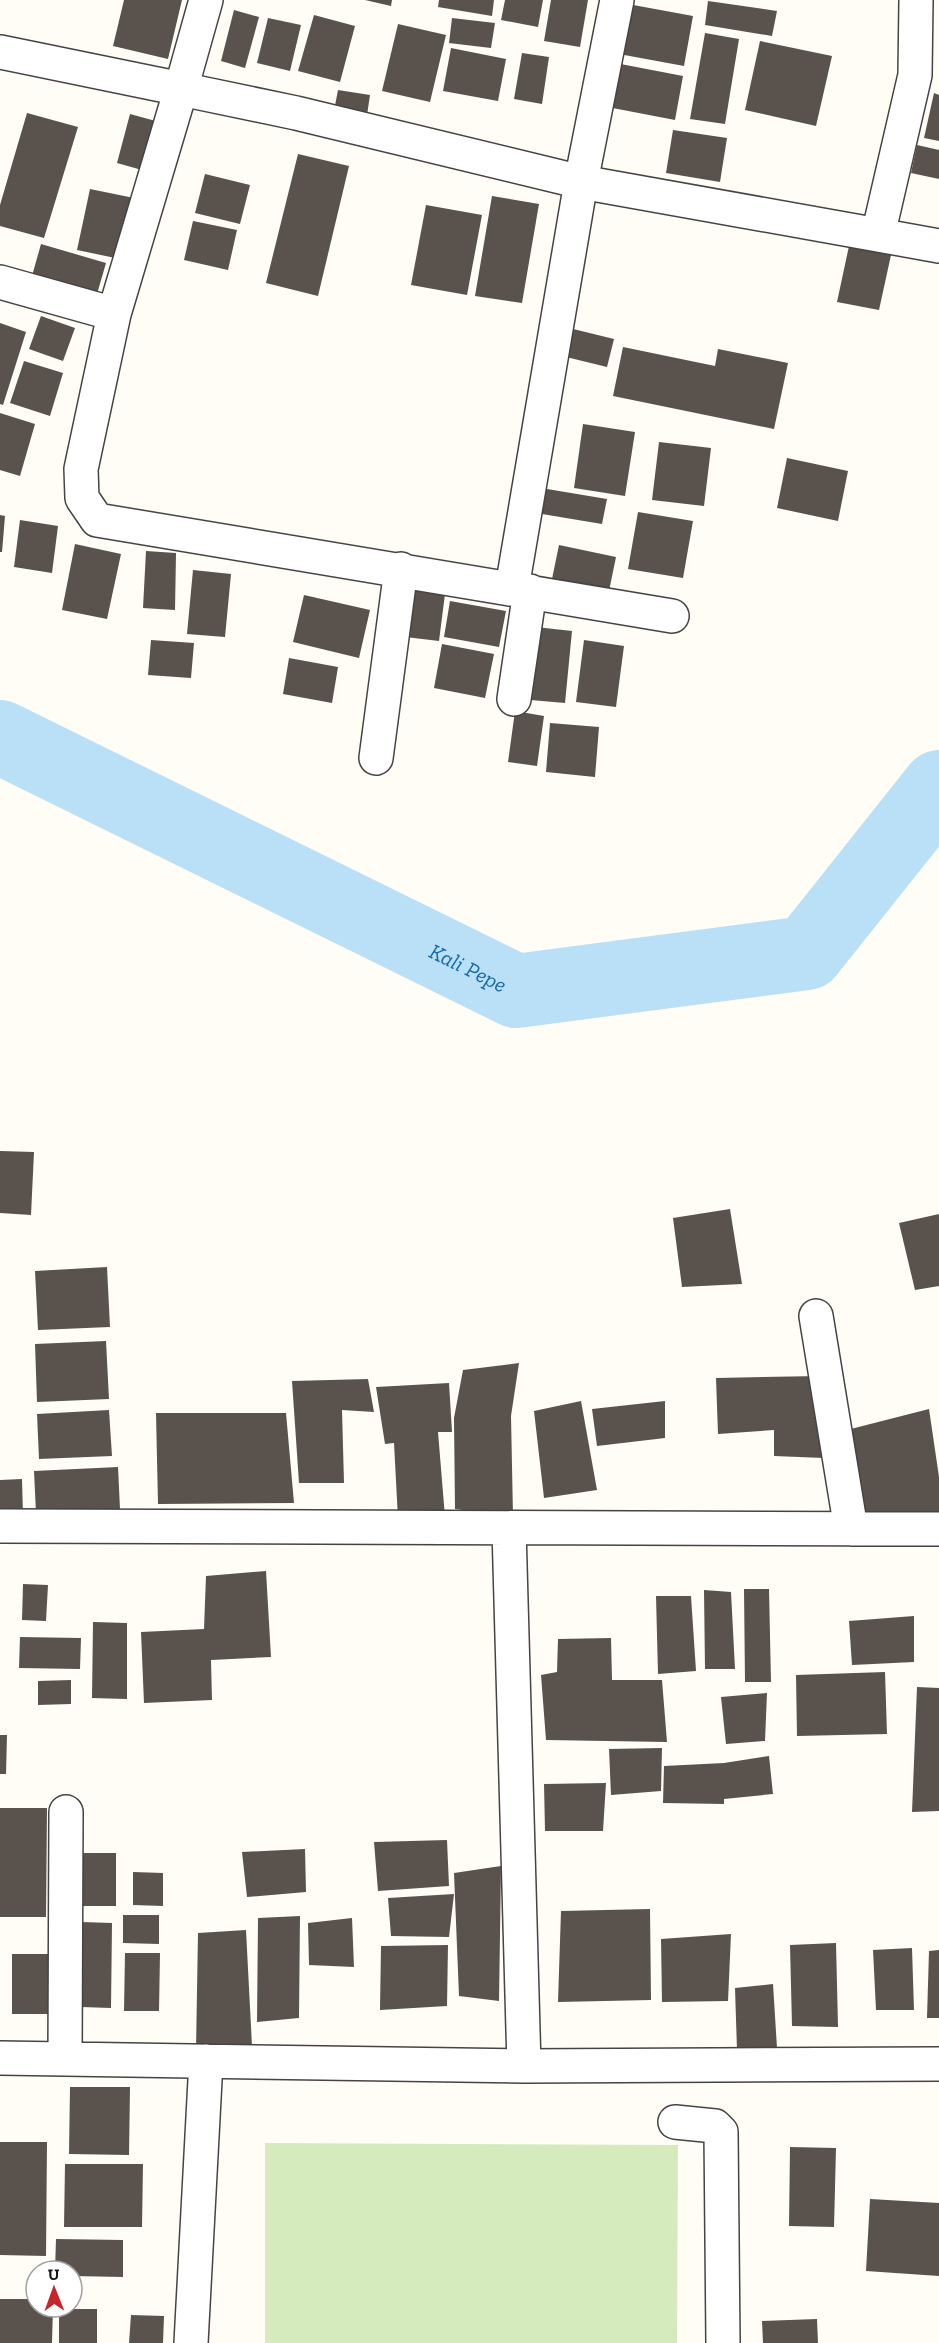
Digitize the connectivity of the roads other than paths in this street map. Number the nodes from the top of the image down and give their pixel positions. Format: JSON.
{"nodes":[{"id":1,"x":206,"y":0,"type":"edge"},
{"id":2,"x":617,"y":0,"type":"edge"},
{"id":3,"x":916,"y":0,"type":"edge"},
{"id":4,"x":0,"y":52,"type":"edge"},
{"id":5,"x":181,"y":89,"type":"junction"},
{"id":6,"x":581,"y":182,"type":"junction"},
{"id":7,"x":878,"y":235,"type":"junction"},
{"id":8,"x":939,"y":246,"type":"edge"},
{"id":9,"x":0,"y":282,"type":"edge"},
{"id":10,"x":114,"y":314,"type":"junction"},
{"id":11,"x":401,"y":569,"type":"junction"},
{"id":12,"x":521,"y":590,"type":"junction"},
{"id":13,"x":672,"y":616,"type":"dead end"},
{"id":14,"x":514,"y":699,"type":"dead end"},
{"id":15,"x":376,"y":758,"type":"dead end"},
{"id":16,"x":816,"y":1316,"type":"dead end"},
{"id":17,"x":0,"y":1526,"type":"edge"},
{"id":18,"x":509,"y":1528,"type":"junction"},
{"id":19,"x":851,"y":1529,"type":"junction"},
{"id":20,"x":939,"y":1529,"type":"edge"},
{"id":21,"x":66,"y":1812,"type":"dead end"},
{"id":22,"x":0,"y":2058,"type":"edge"},
{"id":23,"x":65,"y":2059,"type":"junction"},
{"id":24,"x":206,"y":2061,"type":"junction"},
{"id":25,"x":939,"y":2064,"type":"edge"},
{"id":26,"x":524,"y":2066,"type":"junction"},
{"id":27,"x":675,"y":2122,"type":"dead end"},
{"id":28,"x":191,"y":2343,"type":"edge"},
{"id":29,"x":723,"y":2343,"type":"edge"}],
"edges":[{"from":1,"to":5,"type":"street"},
{"from":2,"to":6,"type":"street"},
{"from":3,"to":7,"type":"street"},
{"from":4,"to":5,"type":"street"},
{"from":5,"to":6,"type":"street"},
{"from":5,"to":10,"type":"street"},
{"from":6,"to":7,"type":"street"},
{"from":6,"to":12,"type":"street"},
{"from":7,"to":8,"type":"street"},
{"from":9,"to":10,"type":"street"},
{"from":10,"to":11,"type":"street"},
{"from":11,"to":12,"type":"street"},
{"from":11,"to":15,"type":"street"},
{"from":12,"to":13,"type":"street"},
{"from":12,"to":14,"type":"street"},
{"from":16,"to":19,"type":"street"},
{"from":17,"to":18,"type":"street"},
{"from":18,"to":19,"type":"street"},
{"from":18,"to":26,"type":"street"},
{"from":19,"to":20,"type":"street"},
{"from":21,"to":23,"type":"street"},
{"from":22,"to":23,"type":"street"},
{"from":23,"to":24,"type":"street"},
{"from":24,"to":26,"type":"street"},
{"from":24,"to":28,"type":"street"},
{"from":25,"to":26,"type":"street"},
{"from":27,"to":29,"type":"street"}]}
